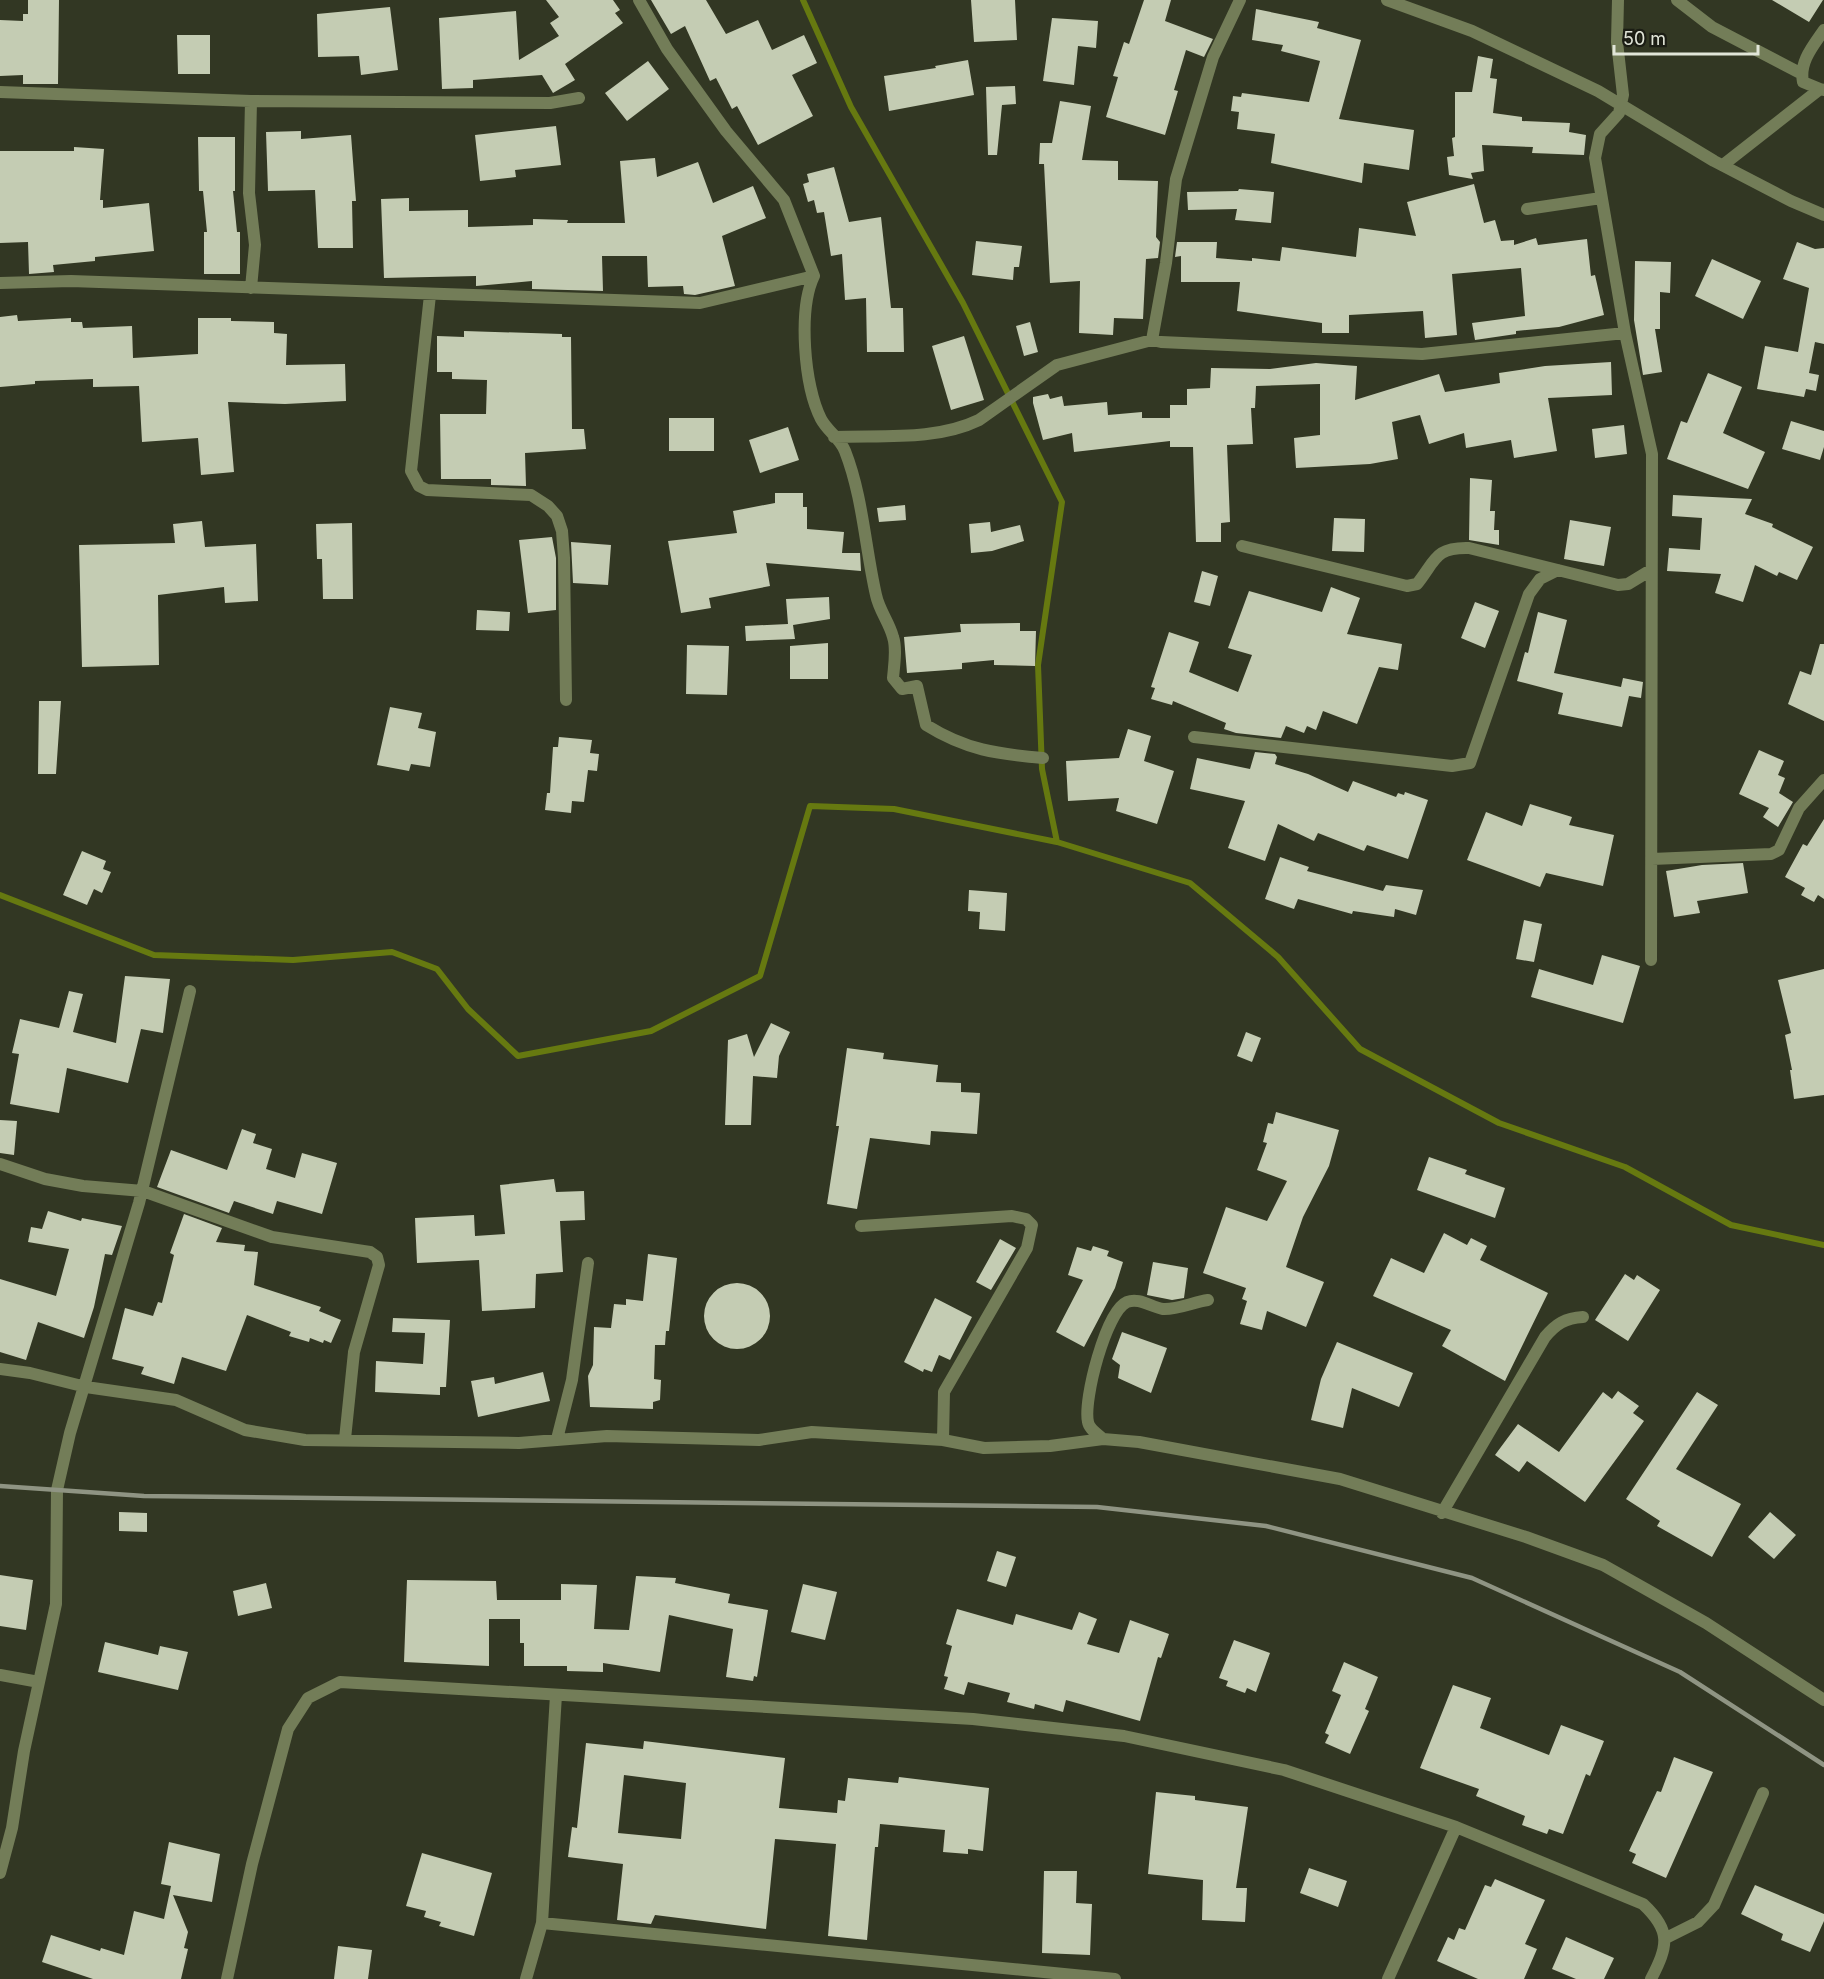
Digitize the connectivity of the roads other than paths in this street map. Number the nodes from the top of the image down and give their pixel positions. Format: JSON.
{"nodes":[{"id":1,"x":639,"y":0,"type":"edge"},
{"id":2,"x":1240,"y":0,"type":"edge"},
{"id":3,"x":1387,"y":0,"type":"edge"},
{"id":4,"x":1618,"y":0,"type":"edge"},
{"id":5,"x":1677,"y":0,"type":"edge"},
{"id":6,"x":1824,"y":30,"type":"edge"},
{"id":7,"x":1802,"y":74,"type":"junction"},
{"id":8,"x":1822,"y":90,"type":"edge"},
{"id":9,"x":0,"y":92,"type":"edge"},
{"id":10,"x":579,"y":98,"type":"dead end"},
{"id":11,"x":252,"y":101,"type":"junction"},
{"id":12,"x":1621,"y":104,"type":"junction"},
{"id":13,"x":1723,"y":165,"type":"junction"},
{"id":14,"x":1601,"y":198,"type":"junction"},
{"id":15,"x":1527,"y":209,"type":"dead end"},
{"id":16,"x":1824,"y":214,"type":"edge"},
{"id":17,"x":814,"y":276,"type":"junction"},
{"id":18,"x":0,"y":283,"type":"edge"},
{"id":19,"x":250,"y":288,"type":"junction"},
{"id":20,"x":430,"y":295,"type":"junction"},
{"id":21,"x":1625,"y":333,"type":"junction"},
{"id":22,"x":1152,"y":340,"type":"junction"},
{"id":23,"x":834,"y":437,"type":"junction"},
{"id":24,"x":1242,"y":546,"type":"dead end"},
{"id":25,"x":1558,"y":570,"type":"junction"},
{"id":26,"x":1652,"y":570,"type":"junction"},
{"id":27,"x":566,"y":700,"type":"dead end"},
{"id":28,"x":1194,"y":737,"type":"dead end"},
{"id":29,"x":1043,"y":758,"type":"dead end"},
{"id":30,"x":1824,"y":780,"type":"edge"},
{"id":31,"x":1652,"y":859,"type":"junction"},
{"id":32,"x":1652,"y":960,"type":"dead end"},
{"id":33,"x":190,"y":991,"type":"dead end"},
{"id":34,"x":0,"y":1164,"type":"edge"},
{"id":35,"x":143,"y":1191,"type":"junction"},
{"id":36,"x":861,"y":1226,"type":"dead end"},
{"id":37,"x":588,"y":1263,"type":"dead end"},
{"id":38,"x":1208,"y":1300,"type":"dead end"},
{"id":39,"x":1583,"y":1317,"type":"dead end"},
{"id":40,"x":0,"y":1369,"type":"edge"},
{"id":41,"x":86,"y":1387,"type":"junction"},
{"id":42,"x":345,"y":1439,"type":"junction"},
{"id":43,"x":557,"y":1439,"type":"junction"},
{"id":44,"x":1103,"y":1439,"type":"junction"},
{"id":45,"x":943,"y":1440,"type":"junction"},
{"id":46,"x":1442,"y":1513,"type":"junction"},
{"id":47,"x":0,"y":1675,"type":"edge"},
{"id":48,"x":39,"y":1682,"type":"junction"},
{"id":49,"x":556,"y":1695,"type":"junction"},
{"id":50,"x":1824,"y":1700,"type":"edge"},
{"id":51,"x":1763,"y":1793,"type":"dead end"},
{"id":52,"x":1456,"y":1827,"type":"junction"},
{"id":53,"x":0,"y":1873,"type":"edge"},
{"id":54,"x":542,"y":1923,"type":"junction"},
{"id":55,"x":1666,"y":1938,"type":"junction"},
{"id":56,"x":1087,"y":1978,"type":"edge"},
{"id":57,"x":227,"y":1979,"type":"edge"},
{"id":58,"x":526,"y":1979,"type":"edge"},
{"id":59,"x":1115,"y":1979,"type":"edge"},
{"id":60,"x":1388,"y":1979,"type":"edge"},
{"id":61,"x":1651,"y":1979,"type":"edge"}],
"edges":[{"from":1,"to":17,"type":"street"},
{"from":2,"to":22,"type":"street"},
{"from":3,"to":12,"type":"street"},
{"from":4,"to":12,"type":"street"},
{"from":5,"to":7,"type":"street"},
{"from":6,"to":7,"type":"street"},
{"from":7,"to":8,"type":"street"},
{"from":8,"to":13,"type":"street"},
{"from":9,"to":11,"type":"street"},
{"from":10,"to":11,"type":"street"},
{"from":11,"to":19,"type":"street"},
{"from":12,"to":13,"type":"street"},
{"from":12,"to":14,"type":"street"},
{"from":13,"to":16,"type":"street"},
{"from":14,"to":15,"type":"street"},
{"from":14,"to":21,"type":"street"},
{"from":17,"to":20,"type":"street"},
{"from":17,"to":23,"type":"street"},
{"from":18,"to":19,"type":"street"},
{"from":19,"to":20,"type":"street"},
{"from":20,"to":27,"type":"street"},
{"from":21,"to":22,"type":"street"},
{"from":21,"to":26,"type":"street"},
{"from":22,"to":23,"type":"street"},
{"from":23,"to":29,"type":"street"},
{"from":24,"to":25,"type":"street"},
{"from":25,"to":26,"type":"street"},
{"from":25,"to":28,"type":"street"},
{"from":26,"to":31,"type":"street"},
{"from":30,"to":31,"type":"street"},
{"from":31,"to":32,"type":"street"},
{"from":33,"to":35,"type":"street"},
{"from":34,"to":35,"type":"street"},
{"from":35,"to":41,"type":"street"},
{"from":35,"to":42,"type":"street"},
{"from":36,"to":45,"type":"street"},
{"from":37,"to":43,"type":"street"},
{"from":38,"to":44,"type":"street"},
{"from":39,"to":46,"type":"street"},
{"from":40,"to":41,"type":"street"},
{"from":41,"to":42,"type":"street"},
{"from":41,"to":48,"type":"street"},
{"from":42,"to":43,"type":"street"},
{"from":43,"to":45,"type":"street"},
{"from":44,"to":45,"type":"street"},
{"from":44,"to":46,"type":"street"},
{"from":46,"to":50,"type":"street"},
{"from":47,"to":48,"type":"street"},
{"from":48,"to":53,"type":"street"},
{"from":49,"to":52,"type":"street"},
{"from":49,"to":54,"type":"street"},
{"from":49,"to":57,"type":"street"},
{"from":51,"to":55,"type":"street"},
{"from":52,"to":55,"type":"street"},
{"from":52,"to":60,"type":"street"},
{"from":54,"to":56,"type":"street"},
{"from":54,"to":58,"type":"street"},
{"from":55,"to":61,"type":"street"},
{"from":56,"to":59,"type":"street"}]}
